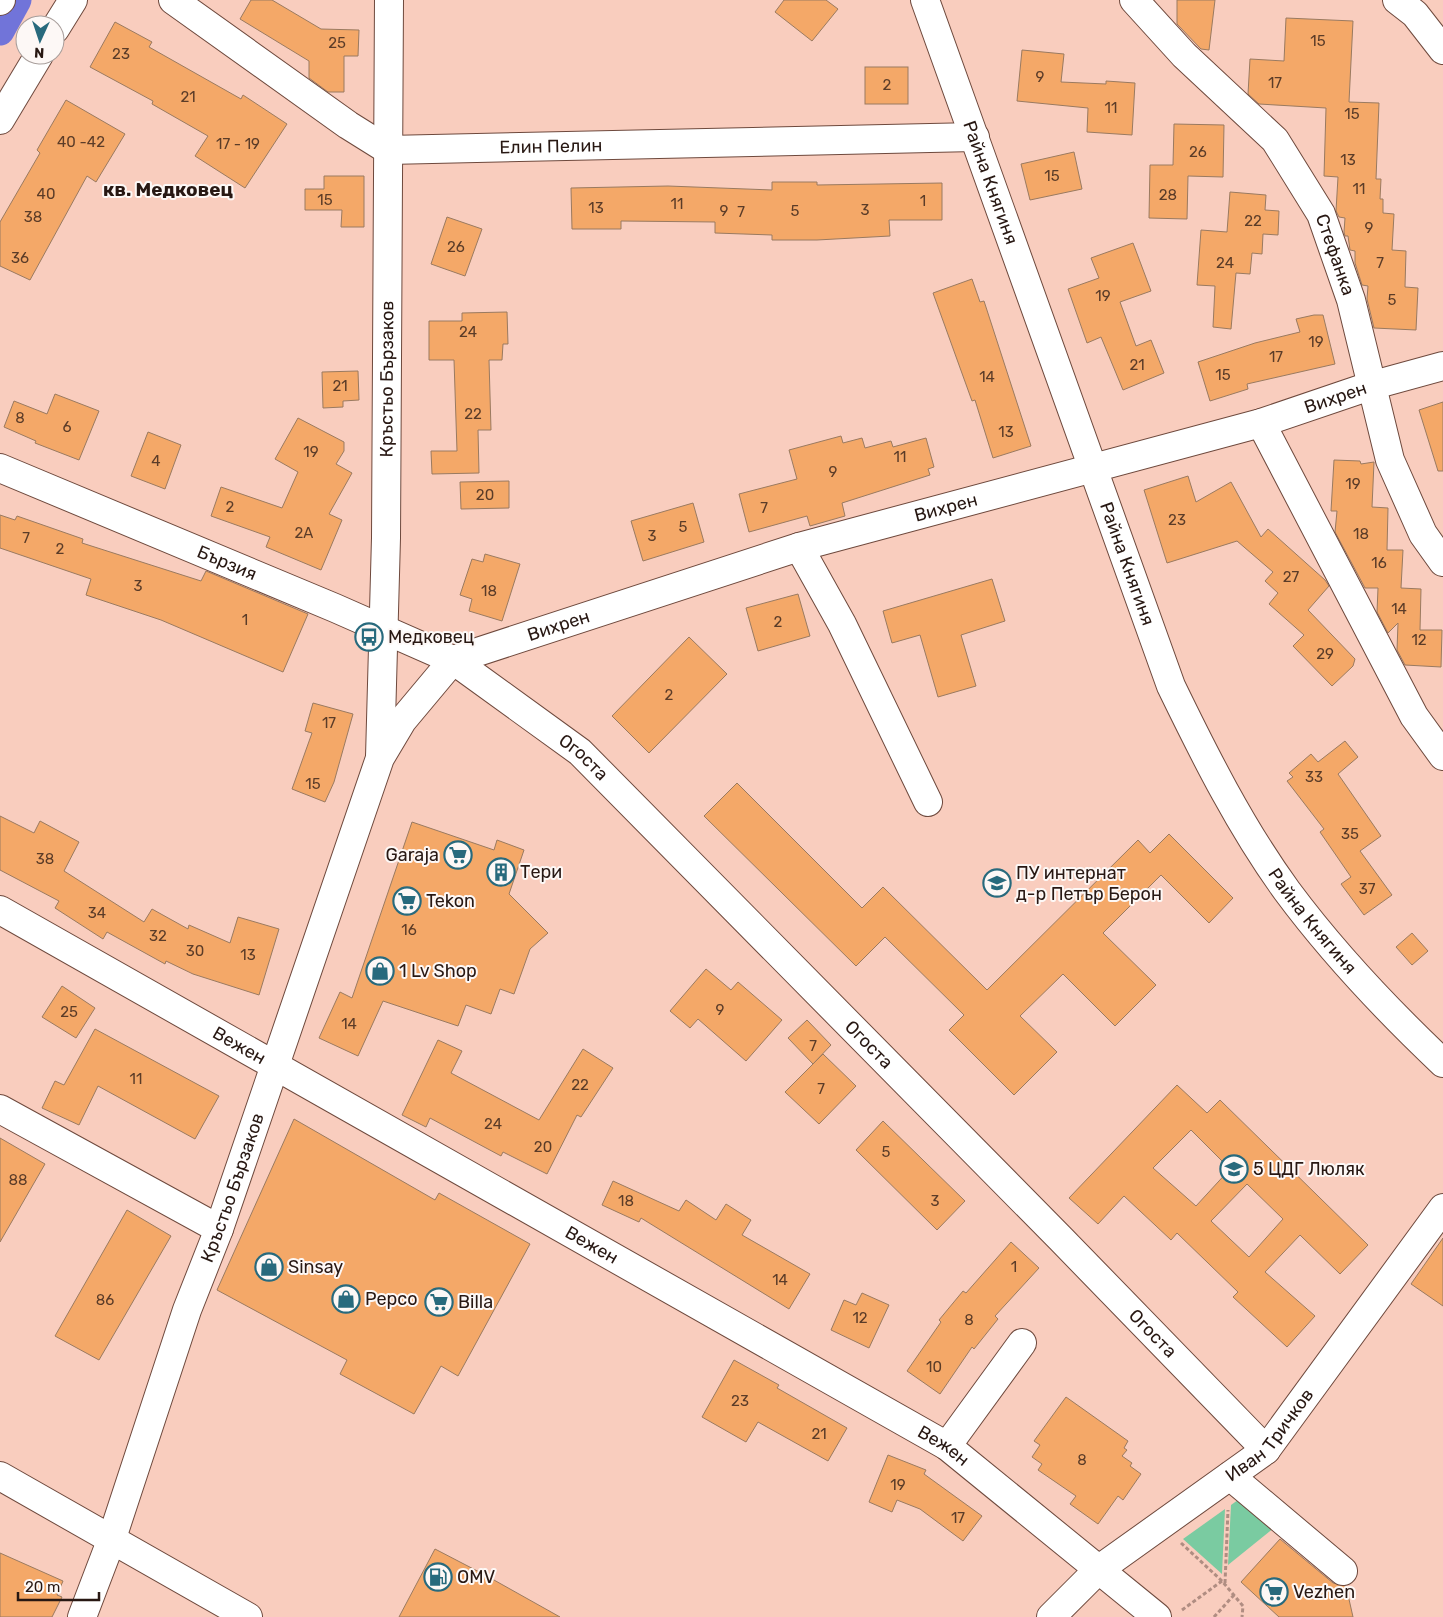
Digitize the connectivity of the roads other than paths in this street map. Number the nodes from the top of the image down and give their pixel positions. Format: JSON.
{"nodes":[{"id":1,"x":73,"y":0,"type":"edge"},
{"id":2,"x":173,"y":0,"type":"edge"},
{"id":3,"x":389,"y":0,"type":"edge"},
{"id":4,"x":925,"y":0,"type":"edge"},
{"id":5,"x":1134,"y":0,"type":"edge"},
{"id":6,"x":1398,"y":0,"type":"edge"},
{"id":7,"x":64,"y":15,"type":"edge"},
{"id":8,"x":1443,"y":50,"type":"edge"},
{"id":9,"x":33,"y":65,"type":"edge"},
{"id":10,"x":0,"y":120,"type":"edge"},
{"id":11,"x":975,"y":137,"type":"junction"},
{"id":12,"x":388,"y":150,"type":"junction"},
{"id":13,"x":1443,"y":366,"type":"edge"},
{"id":14,"x":1370,"y":386,"type":"junction"},
{"id":15,"x":1261,"y":423,"type":"junction"},
{"id":16,"x":0,"y":468,"type":"edge"},
{"id":17,"x":1093,"y":470,"type":"junction"},
{"id":18,"x":798,"y":547,"type":"junction"},
{"id":19,"x":1443,"y":562,"type":"edge"},
{"id":20,"x":384,"y":630,"type":"junction"},
{"id":21,"x":453,"y":660,"type":"junction"},
{"id":22,"x":1443,"y":756,"type":"edge"},
{"id":23,"x":380,"y":758,"type":"junction"},
{"id":24,"x":928,"y":802,"type":"dead end"},
{"id":25,"x":0,"y":910,"type":"edge"},
{"id":26,"x":1443,"y":1063,"type":"edge"},
{"id":27,"x":275,"y":1064,"type":"junction"},
{"id":28,"x":0,"y":1109,"type":"edge"},
{"id":29,"x":1443,"y":1208,"type":"edge"},
{"id":30,"x":219,"y":1229,"type":"junction"},
{"id":31,"x":1022,"y":1343,"type":"dead end"},
{"id":32,"x":947,"y":1446,"type":"junction"},
{"id":33,"x":1266,"y":1450,"type":"junction"},
{"id":34,"x":0,"y":1476,"type":"edge"},
{"id":35,"x":1230,"y":1476,"type":"junction"},
{"id":36,"x":111,"y":1540,"type":"junction"},
{"id":37,"x":1098,"y":1570,"type":"junction"},
{"id":38,"x":1343,"y":1571,"type":"dead end"},
{"id":39,"x":1168,"y":1614,"type":"edge"},
{"id":40,"x":82,"y":1617,"type":"edge"},
{"id":41,"x":248,"y":1617,"type":"edge"},
{"id":42,"x":1051,"y":1617,"type":"edge"}],
"edges":[{"from":1,"to":7,"type":"street"},
{"from":2,"to":12,"type":"street"},
{"from":3,"to":12,"type":"street","name":"Кръстьо Бързаков"},
{"from":4,"to":11,"type":"street","name":"Райна Княгиня"},
{"from":5,"to":14,"type":"street","name":"Стефанка"},
{"from":6,"to":8,"type":"street"},
{"from":9,"to":10,"type":"street"},
{"from":11,"to":12,"type":"street","name":"Елин Пелин"},
{"from":11,"to":17,"type":"street","name":"Райна Княгиня"},
{"from":12,"to":20,"type":"street","name":"Кръстьо Бързаков"},
{"from":13,"to":14,"type":"street","name":"Вихрен"},
{"from":14,"to":15,"type":"street","name":"Вихрен"},
{"from":14,"to":19,"type":"street","name":"Стефанка"},
{"from":15,"to":17,"type":"street","name":"Вихрен"},
{"from":15,"to":22,"type":"street"},
{"from":16,"to":20,"type":"street","name":"Бързия"},
{"from":17,"to":18,"type":"street","name":"Вихрен"},
{"from":17,"to":26,"type":"street","name":"Райна Княгиня"},
{"from":18,"to":21,"type":"street","name":"Вихрен"},
{"from":18,"to":24,"type":"street"},
{"from":20,"to":21,"type":"street","name":"Бързия"},
{"from":20,"to":23,"type":"street","name":"Кръстьо Бързаков"},
{"from":21,"to":23,"type":"street","name":"Кръстьо Бързаков"},
{"from":21,"to":33,"type":"street","name":"Огоста"},
{"from":23,"to":27,"type":"street","name":"Кръстьо Бързаков"},
{"from":25,"to":27,"type":"street","name":"Вежен"},
{"from":27,"to":30,"type":"street","name":"Кръстьо Бързаков"},
{"from":27,"to":32,"type":"street","name":"Вежен"},
{"from":28,"to":30,"type":"street"},
{"from":29,"to":33,"type":"street","name":"Иван Тричков"},
{"from":30,"to":36,"type":"street","name":"Кръстьо Бързаков"},
{"from":31,"to":32,"type":"street"},
{"from":32,"to":37,"type":"street","name":"Вежен"},
{"from":33,"to":35,"type":"street","name":"Иван Тричков"},
{"from":34,"to":36,"type":"street"},
{"from":35,"to":37,"type":"street","name":"Иван Тричков"},
{"from":35,"to":38,"type":"street"},
{"from":36,"to":40,"type":"street","name":"Кръстьо Бързаков"},
{"from":36,"to":41,"type":"street"},
{"from":37,"to":39,"type":"street","name":"Вежен"},
{"from":37,"to":42,"type":"street","name":"Иван Тричков"}]}
